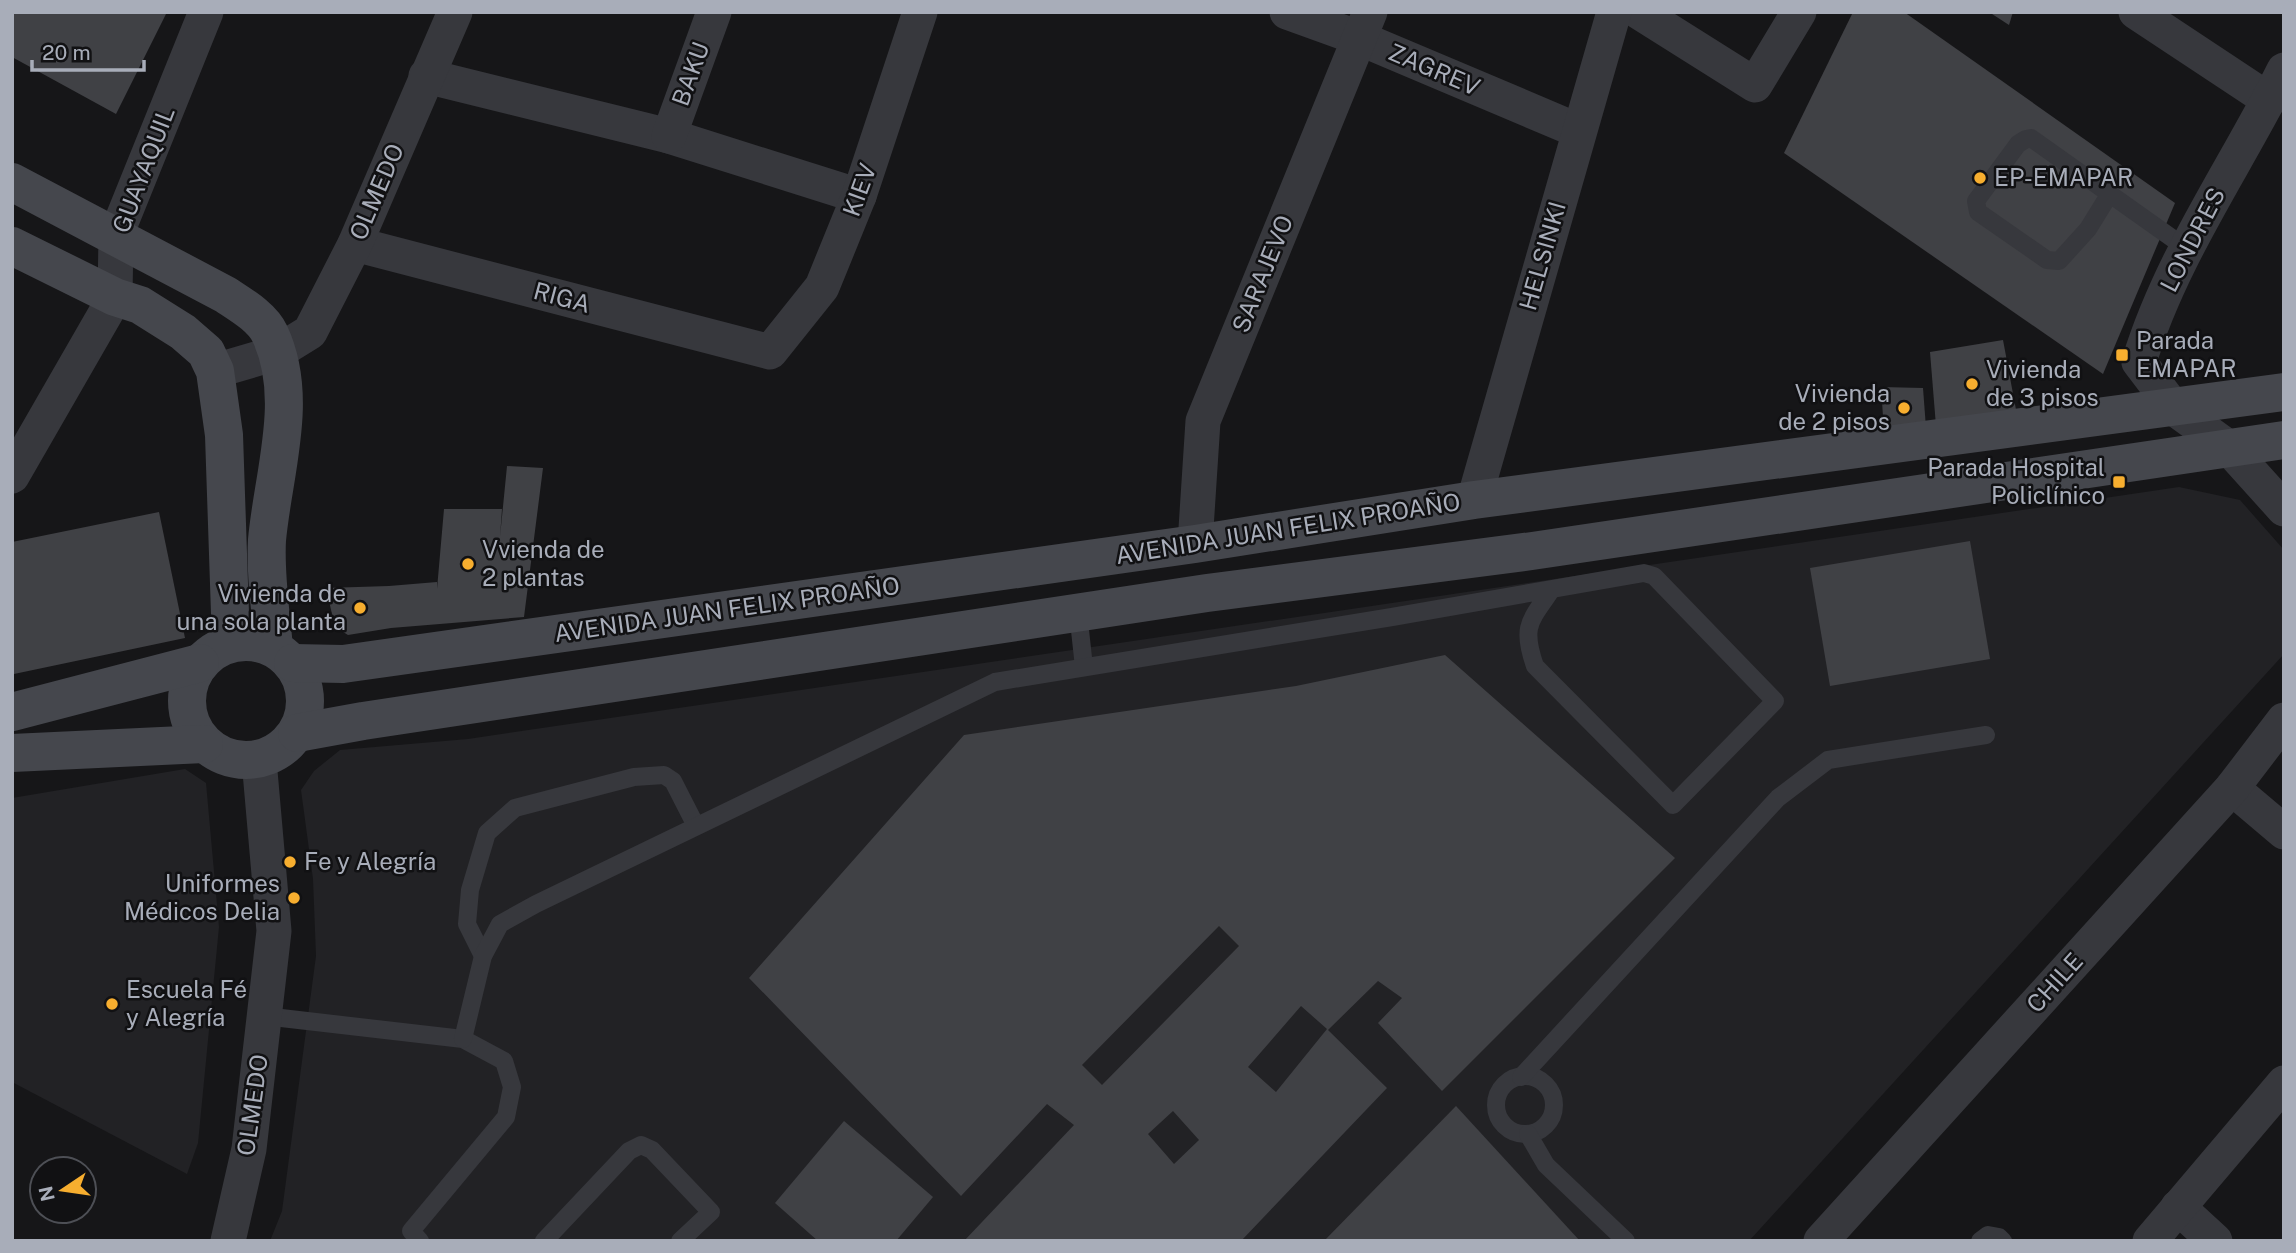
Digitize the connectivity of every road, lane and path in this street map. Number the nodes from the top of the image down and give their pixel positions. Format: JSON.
{"nodes":[{"id":1,"x":206,"y":12,"type":"edge"},
{"id":2,"x":455,"y":12,"type":"edge"},
{"id":3,"x":714,"y":12,"type":"edge"},
{"id":4,"x":920,"y":12,"type":"edge"},
{"id":5,"x":1287,"y":12,"type":"edge"},
{"id":6,"x":1614,"y":12,"type":"edge"},
{"id":7,"x":1639,"y":12,"type":"edge"},
{"id":8,"x":1800,"y":12,"type":"edge"},
{"id":9,"x":2136,"y":12,"type":"edge"},
{"id":10,"x":1365,"y":25,"type":"edge"},
{"id":11,"x":426,"y":76,"type":"junction"},
{"id":12,"x":2276,"y":85,"type":"edge"},
{"id":13,"x":1579,"y":131,"type":"junction"},
{"id":14,"x":669,"y":136,"type":"junction"},
{"id":15,"x":12,"y":182,"type":"edge"},
{"id":16,"x":2109,"y":195,"type":"junction"},
{"id":17,"x":859,"y":196,"type":"junction"},
{"id":18,"x":116,"y":235,"type":"junction"},
{"id":19,"x":355,"y":244,"type":"junction"},
{"id":20,"x":12,"y":246,"type":"edge"},
{"id":21,"x":2186,"y":248,"type":"junction"},
{"id":22,"x":115,"y":298,"type":"junction"},
{"id":23,"x":273,"y":343,"type":"junction"},
{"id":24,"x":770,"y":352,"type":"joint"},
{"id":25,"x":215,"y":371,"type":"junction"},
{"id":26,"x":2284,"y":392,"type":"edge"},
{"id":27,"x":2174,"y":408,"type":"junction"},
{"id":28,"x":2284,"y":440,"type":"edge"},
{"id":29,"x":2229,"y":448,"type":"junction"},
{"id":30,"x":12,"y":476,"type":"edge"},
{"id":31,"x":1474,"y":500,"type":"junction"},
{"id":32,"x":2284,"y":509,"type":"edge"},
{"id":33,"x":1195,"y":544,"type":"junction"},
{"id":34,"x":1552,"y":589,"type":"junction"},
{"id":35,"x":1078,"y":612,"type":"junction"},
{"id":36,"x":231,"y":643,"type":"junction"},
{"id":37,"x":284,"y":656,"type":"junction"},
{"id":38,"x":200,"y":663,"type":"junction"},
{"id":39,"x":1084,"y":667,"type":"junction"},
{"id":40,"x":12,"y":712,"type":"edge"},
{"id":41,"x":2284,"y":720,"type":"edge"},
{"id":42,"x":297,"y":733,"type":"junction"},
{"id":43,"x":1986,"y":735,"type":"dead end"},
{"id":44,"x":204,"y":744,"type":"junction"},
{"id":45,"x":12,"y":753,"type":"edge"},
{"id":46,"x":259,"y":760,"type":"junction"},
{"id":47,"x":2232,"y":788,"type":"junction"},
{"id":48,"x":696,"y":826,"type":"junction"},
{"id":49,"x":2284,"y":832,"type":"edge"},
{"id":50,"x":483,"y":956,"type":"junction"},
{"id":51,"x":264,"y":1016,"type":"junction"},
{"id":52,"x":463,"y":1039,"type":"junction"},
{"id":53,"x":1521,"y":1077,"type":"junction"},
{"id":54,"x":2284,"y":1083,"type":"edge"},
{"id":55,"x":1528,"y":1134,"type":"junction"},
{"id":56,"x":2178,"y":1208,"type":"junction"},
{"id":57,"x":411,"y":1238,"type":"edge"},
{"id":58,"x":228,"y":1241,"type":"edge"},
{"id":59,"x":544,"y":1241,"type":"edge"},
{"id":60,"x":680,"y":1241,"type":"edge"},
{"id":61,"x":1626,"y":1241,"type":"edge"},
{"id":62,"x":1821,"y":1241,"type":"edge"},
{"id":63,"x":1980,"y":1241,"type":"edge"},
{"id":64,"x":2003,"y":1241,"type":"edge"},
{"id":65,"x":2150,"y":1241,"type":"edge"},
{"id":66,"x":2215,"y":1241,"type":"edge"}],
"edges":[{"from":1,"to":18,"type":"street","name":"GUAYAQUIL"},
{"from":2,"to":11,"type":"street","name":"OLMEDO"},
{"from":3,"to":14,"type":"street","name":"BAKU"},
{"from":4,"to":17,"type":"street","name":"KIEV"},
{"from":5,"to":10,"type":"street","name":"ZAGREV"},
{"from":6,"to":13,"type":"street","name":"HELSINKI"},
{"from":7,"to":8,"type":"street"},
{"from":9,"to":12,"type":"street"},
{"from":10,"to":13,"type":"street","name":"ZAGREV"},
{"from":10,"to":33,"type":"street","name":"SARAJEVO"},
{"from":11,"to":14,"type":"street"},
{"from":11,"to":19,"type":"street","name":"OLMEDO"},
{"from":12,"to":21,"type":"street","name":"LONDRES"},
{"from":13,"to":31,"type":"street","name":"HELSINKI"},
{"from":14,"to":17,"type":"street"},
{"from":15,"to":18,"type":"street"},
{"from":16,"to":16,"type":"lane"},
{"from":16,"to":21,"type":"lane"},
{"from":17,"to":24,"type":"street","name":"KIEV"},
{"from":18,"to":22,"type":"street","name":"GUAYAQUIL"},
{"from":18,"to":23,"type":"street"},
{"from":19,"to":23,"type":"street","name":"OLMEDO"},
{"from":19,"to":24,"type":"street","name":"RIGA"},
{"from":20,"to":22,"type":"street"},
{"from":21,"to":27,"type":"street","name":"LONDRES"},
{"from":22,"to":25,"type":"street"},
{"from":22,"to":30,"type":"street","name":"GUAYAQUIL"},
{"from":23,"to":25,"type":"street","name":"OLMEDO"},
{"from":23,"to":37,"type":"street"},
{"from":25,"to":36,"type":"street"},
{"from":26,"to":27,"type":"street","name":"AVENIDA JUAN FELIX PROAÑO"},
{"from":27,"to":29,"type":"street"},
{"from":27,"to":31,"type":"street","name":"AVENIDA JUAN FELIX PROAÑO"},
{"from":28,"to":29,"type":"street","name":"AVENIDA JUAN FELIX PROAÑO"},
{"from":29,"to":32,"type":"street"},
{"from":29,"to":35,"type":"street","name":"AVENIDA JUAN FELIX PROAÑO"},
{"from":31,"to":33,"type":"street","name":"AVENIDA JUAN FELIX PROAÑO"},
{"from":33,"to":37,"type":"street","name":"AVENIDA JUAN FELIX PROAÑO"},
{"from":34,"to":34,"type":"lane"},
{"from":34,"to":39,"type":"lane"},
{"from":35,"to":39,"type":"lane"},
{"from":35,"to":42,"type":"street","name":"AVENIDA JUAN FELIX PROAÑO"},
{"from":36,"to":37,"type":"street"},
{"from":36,"to":38,"type":"street"},
{"from":37,"to":42,"type":"street"},
{"from":38,"to":40,"type":"street"},
{"from":38,"to":44,"type":"street"},
{"from":39,"to":48,"type":"lane"},
{"from":41,"to":47,"type":"street","name":"CHILE"},
{"from":42,"to":46,"type":"street"},
{"from":43,"to":53,"type":"lane"},
{"from":44,"to":45,"type":"street"},
{"from":44,"to":46,"type":"street"},
{"from":46,"to":51,"type":"street","name":"OLMEDO"},
{"from":47,"to":49,"type":"street"},
{"from":47,"to":62,"type":"street","name":"CHILE"},
{"from":48,"to":50,"type":"lane"},
{"from":48,"to":50,"type":"lane"},
{"from":50,"to":52,"type":"lane"},
{"from":51,"to":52,"type":"lane"},
{"from":51,"to":58,"type":"street","name":"OLMEDO"},
{"from":52,"to":57,"type":"lane"},
{"from":53,"to":55,"type":"lane"},
{"from":53,"to":55,"type":"lane"},
{"from":54,"to":56,"type":"street"},
{"from":55,"to":61,"type":"lane"},
{"from":56,"to":65,"type":"street"},
{"from":56,"to":66,"type":"street"},
{"from":59,"to":60,"type":"lane"},
{"from":63,"to":64,"type":"lane"}]}
